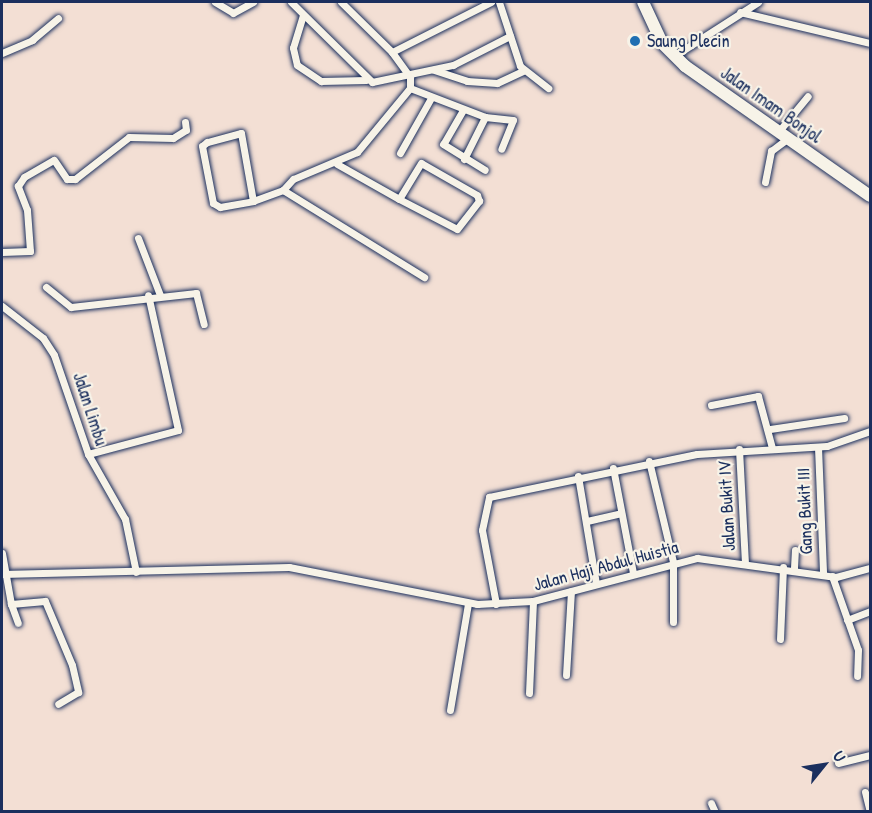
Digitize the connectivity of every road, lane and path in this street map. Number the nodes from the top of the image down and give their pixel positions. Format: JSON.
{"nodes":[{"id":1,"x":215,"y":2,"type":"edge"},
{"id":2,"x":253,"y":2,"type":"edge"},
{"id":3,"x":291,"y":2,"type":"edge"},
{"id":4,"x":341,"y":2,"type":"edge"},
{"id":5,"x":491,"y":2,"type":"edge"},
{"id":6,"x":499,"y":2,"type":"edge"},
{"id":7,"x":643,"y":2,"type":"edge"},
{"id":8,"x":758,"y":2,"type":"edge"},
{"id":9,"x":740,"y":12,"type":"junction"},
{"id":10,"x":303,"y":15,"type":"junction"},
{"id":11,"x":58,"y":18,"type":"dead end"},
{"id":12,"x":510,"y":36,"type":"junction"},
{"id":13,"x":870,"y":43,"type":"edge"},
{"id":14,"x":392,"y":52,"type":"junction"},
{"id":15,"x":2,"y":53,"type":"edge"},
{"id":16,"x":674,"y":56,"type":"junction"},
{"id":17,"x":434,"y":69,"type":"junction"},
{"id":18,"x":523,"y":71,"type":"junction"},
{"id":19,"x":408,"y":73,"type":"junction"},
{"id":20,"x":367,"y":80,"type":"junction"},
{"id":21,"x":410,"y":88,"type":"junction"},
{"id":22,"x":548,"y":88,"type":"dead end"},
{"id":23,"x":808,"y":96,"type":"dead end"},
{"id":24,"x":431,"y":98,"type":"junction"},
{"id":25,"x":463,"y":110,"type":"junction"},
{"id":26,"x":485,"y":117,"type":"junction"},
{"id":27,"x":186,"y":122,"type":"dead end"},
{"id":28,"x":784,"y":134,"type":"junction"},
{"id":29,"x":501,"y":149,"type":"dead end"},
{"id":30,"x":400,"y":153,"type":"dead end"},
{"id":31,"x":464,"y":159,"type":"junction"},
{"id":32,"x":337,"y":164,"type":"junction"},
{"id":33,"x":485,"y":170,"type":"dead end"},
{"id":34,"x":765,"y":182,"type":"dead end"},
{"id":35,"x":283,"y":190,"type":"junction"},
{"id":36,"x":870,"y":196,"type":"edge"},
{"id":37,"x":399,"y":199,"type":"junction"},
{"id":38,"x":253,"y":201,"type":"junction"},
{"id":39,"x":138,"y":238,"type":"dead end"},
{"id":40,"x":2,"y":252,"type":"edge"},
{"id":41,"x":424,"y":277,"type":"dead end"},
{"id":42,"x":46,"y":287,"type":"dead end"},
{"id":43,"x":148,"y":295,"type":"junction"},
{"id":44,"x":160,"y":295,"type":"junction"},
{"id":45,"x":2,"y":306,"type":"edge"},
{"id":46,"x":204,"y":324,"type":"dead end"},
{"id":47,"x":711,"y":405,"type":"dead end"},
{"id":48,"x":844,"y":418,"type":"dead end"},
{"id":49,"x":770,"y":429,"type":"junction"},
{"id":50,"x":870,"y":431,"type":"edge"},
{"id":51,"x":772,"y":447,"type":"junction"},
{"id":52,"x":818,"y":447,"type":"junction"},
{"id":53,"x":739,"y":449,"type":"junction"},
{"id":54,"x":88,"y":454,"type":"junction"},
{"id":55,"x":650,"y":461,"type":"junction"},
{"id":56,"x":613,"y":468,"type":"junction"},
{"id":57,"x":578,"y":476,"type":"junction"},
{"id":58,"x":621,"y":513,"type":"junction"},
{"id":59,"x":587,"y":521,"type":"junction"},
{"id":60,"x":795,"y":550,"type":"dead end"},
{"id":61,"x":2,"y":553,"type":"edge"},
{"id":62,"x":673,"y":562,"type":"junction"},
{"id":63,"x":744,"y":562,"type":"junction"},
{"id":64,"x":783,"y":567,"type":"junction"},
{"id":65,"x":794,"y":568,"type":"junction"},
{"id":66,"x":870,"y":568,"type":"edge"},
{"id":67,"x":135,"y":572,"type":"junction"},
{"id":68,"x":633,"y":573,"type":"junction"},
{"id":69,"x":4,"y":574,"type":"edge"},
{"id":70,"x":823,"y":574,"type":"junction"},
{"id":71,"x":832,"y":576,"type":"junction"},
{"id":72,"x":596,"y":584,"type":"junction"},
{"id":73,"x":571,"y":591,"type":"junction"},
{"id":74,"x":533,"y":601,"type":"junction"},
{"id":75,"x":468,"y":603,"type":"junction"},
{"id":76,"x":12,"y":604,"type":"junction"},
{"id":77,"x":496,"y":604,"type":"junction"},
{"id":78,"x":870,"y":611,"type":"edge"},
{"id":79,"x":847,"y":620,"type":"junction"},
{"id":80,"x":673,"y":622,"type":"dead end"},
{"id":81,"x":18,"y":623,"type":"dead end"},
{"id":82,"x":780,"y":639,"type":"dead end"},
{"id":83,"x":566,"y":675,"type":"dead end"},
{"id":84,"x":857,"y":676,"type":"dead end"},
{"id":85,"x":529,"y":693,"type":"dead end"},
{"id":86,"x":57,"y":704,"type":"dead end"},
{"id":87,"x":450,"y":710,"type":"dead end"},
{"id":88,"x":870,"y":756,"type":"edge"},
{"id":89,"x":838,"y":763,"type":"dead end"},
{"id":90,"x":865,"y":792,"type":"dead end"},
{"id":91,"x":711,"y":803,"type":"dead end"},
{"id":92,"x":715,"y":812,"type":"edge"},
{"id":93,"x":870,"y":812,"type":"edge"}],
"edges":[{"from":1,"to":2,"type":"street"},
{"from":3,"to":10,"type":"street"},
{"from":4,"to":14,"type":"street"},
{"from":5,"to":14,"type":"street"},
{"from":6,"to":12,"type":"street"},
{"from":7,"to":16,"type":"highway","name":"Jalan Imam Bonjol"},
{"from":8,"to":9,"type":"street"},
{"from":9,"to":13,"type":"street"},
{"from":9,"to":16,"type":"street"},
{"from":10,"to":20,"type":"street"},
{"from":10,"to":20,"type":"street"},
{"from":11,"to":15,"type":"street"},
{"from":12,"to":17,"type":"street"},
{"from":12,"to":18,"type":"street"},
{"from":14,"to":19,"type":"street"},
{"from":16,"to":28,"type":"highway","name":"Jalan Imam Bonjol"},
{"from":17,"to":18,"type":"street"},
{"from":17,"to":19,"type":"street"},
{"from":18,"to":22,"type":"street"},
{"from":19,"to":20,"type":"street"},
{"from":19,"to":21,"type":"street"},
{"from":21,"to":24,"type":"street"},
{"from":21,"to":32,"type":"street"},
{"from":23,"to":28,"type":"street"},
{"from":24,"to":25,"type":"street"},
{"from":24,"to":30,"type":"street"},
{"from":25,"to":26,"type":"street"},
{"from":25,"to":31,"type":"street"},
{"from":26,"to":29,"type":"street"},
{"from":26,"to":31,"type":"street"},
{"from":27,"to":40,"type":"street"},
{"from":28,"to":34,"type":"street"},
{"from":28,"to":36,"type":"highway","name":"Jalan Imam Bonjol"},
{"from":31,"to":33,"type":"street"},
{"from":32,"to":35,"type":"street"},
{"from":32,"to":37,"type":"street"},
{"from":35,"to":38,"type":"street"},
{"from":35,"to":41,"type":"street"},
{"from":37,"to":37,"type":"street"},
{"from":38,"to":38,"type":"street"},
{"from":39,"to":44,"type":"street"},
{"from":42,"to":43,"type":"street"},
{"from":43,"to":44,"type":"street"},
{"from":43,"to":54,"type":"street"},
{"from":44,"to":46,"type":"street"},
{"from":45,"to":54,"type":"street","name":"Jalan Limbu"},
{"from":47,"to":49,"type":"street"},
{"from":48,"to":49,"type":"street"},
{"from":49,"to":51,"type":"street"},
{"from":50,"to":52,"type":"street"},
{"from":51,"to":52,"type":"street"},
{"from":51,"to":53,"type":"street"},
{"from":52,"to":70,"type":"street","name":"Gang Bukit III"},
{"from":53,"to":55,"type":"street"},
{"from":53,"to":63,"type":"street","name":"Jalan Bukit IV"},
{"from":54,"to":67,"type":"street","name":"Jalan Limbu"},
{"from":55,"to":56,"type":"street"},
{"from":55,"to":62,"type":"street"},
{"from":56,"to":57,"type":"street"},
{"from":56,"to":58,"type":"street"},
{"from":57,"to":59,"type":"street"},
{"from":57,"to":77,"type":"street"},
{"from":58,"to":59,"type":"street"},
{"from":58,"to":68,"type":"street"},
{"from":59,"to":72,"type":"street"},
{"from":60,"to":65,"type":"street"},
{"from":61,"to":69,"type":"street"},
{"from":62,"to":63,"type":"street","name":"Jalan Haji Abdul Huistia"},
{"from":62,"to":68,"type":"street","name":"Jalan Haji Abdul Huistia"},
{"from":62,"to":80,"type":"street"},
{"from":63,"to":64,"type":"street","name":"Jalan Haji Abdul Huistia"},
{"from":64,"to":65,"type":"street","name":"Jalan Haji Abdul Huistia"},
{"from":64,"to":82,"type":"street"},
{"from":65,"to":70,"type":"street","name":"Jalan Haji Abdul Huistia"},
{"from":66,"to":71,"type":"street","name":"Jalan Haji Abdul Huistia"},
{"from":67,"to":69,"type":"street","name":"Jalan Haji Abdul Huistia"},
{"from":67,"to":75,"type":"street","name":"Jalan Haji Abdul Huistia"},
{"from":68,"to":72,"type":"street","name":"Jalan Haji Abdul Huistia"},
{"from":69,"to":76,"type":"street"},
{"from":70,"to":71,"type":"street","name":"Jalan Haji Abdul Huistia"},
{"from":71,"to":79,"type":"street"},
{"from":72,"to":73,"type":"street","name":"Jalan Haji Abdul Huistia"},
{"from":73,"to":74,"type":"street","name":"Jalan Haji Abdul Huistia"},
{"from":73,"to":83,"type":"street"},
{"from":74,"to":77,"type":"street","name":"Jalan Haji Abdul Huistia"},
{"from":74,"to":85,"type":"street"},
{"from":75,"to":77,"type":"street","name":"Jalan Haji Abdul Huistia"},
{"from":75,"to":87,"type":"street"},
{"from":76,"to":81,"type":"street"},
{"from":76,"to":86,"type":"street"},
{"from":78,"to":79,"type":"street"},
{"from":79,"to":84,"type":"street"},
{"from":88,"to":89,"type":"street"},
{"from":90,"to":93,"type":"street"},
{"from":91,"to":92,"type":"street"}]}
